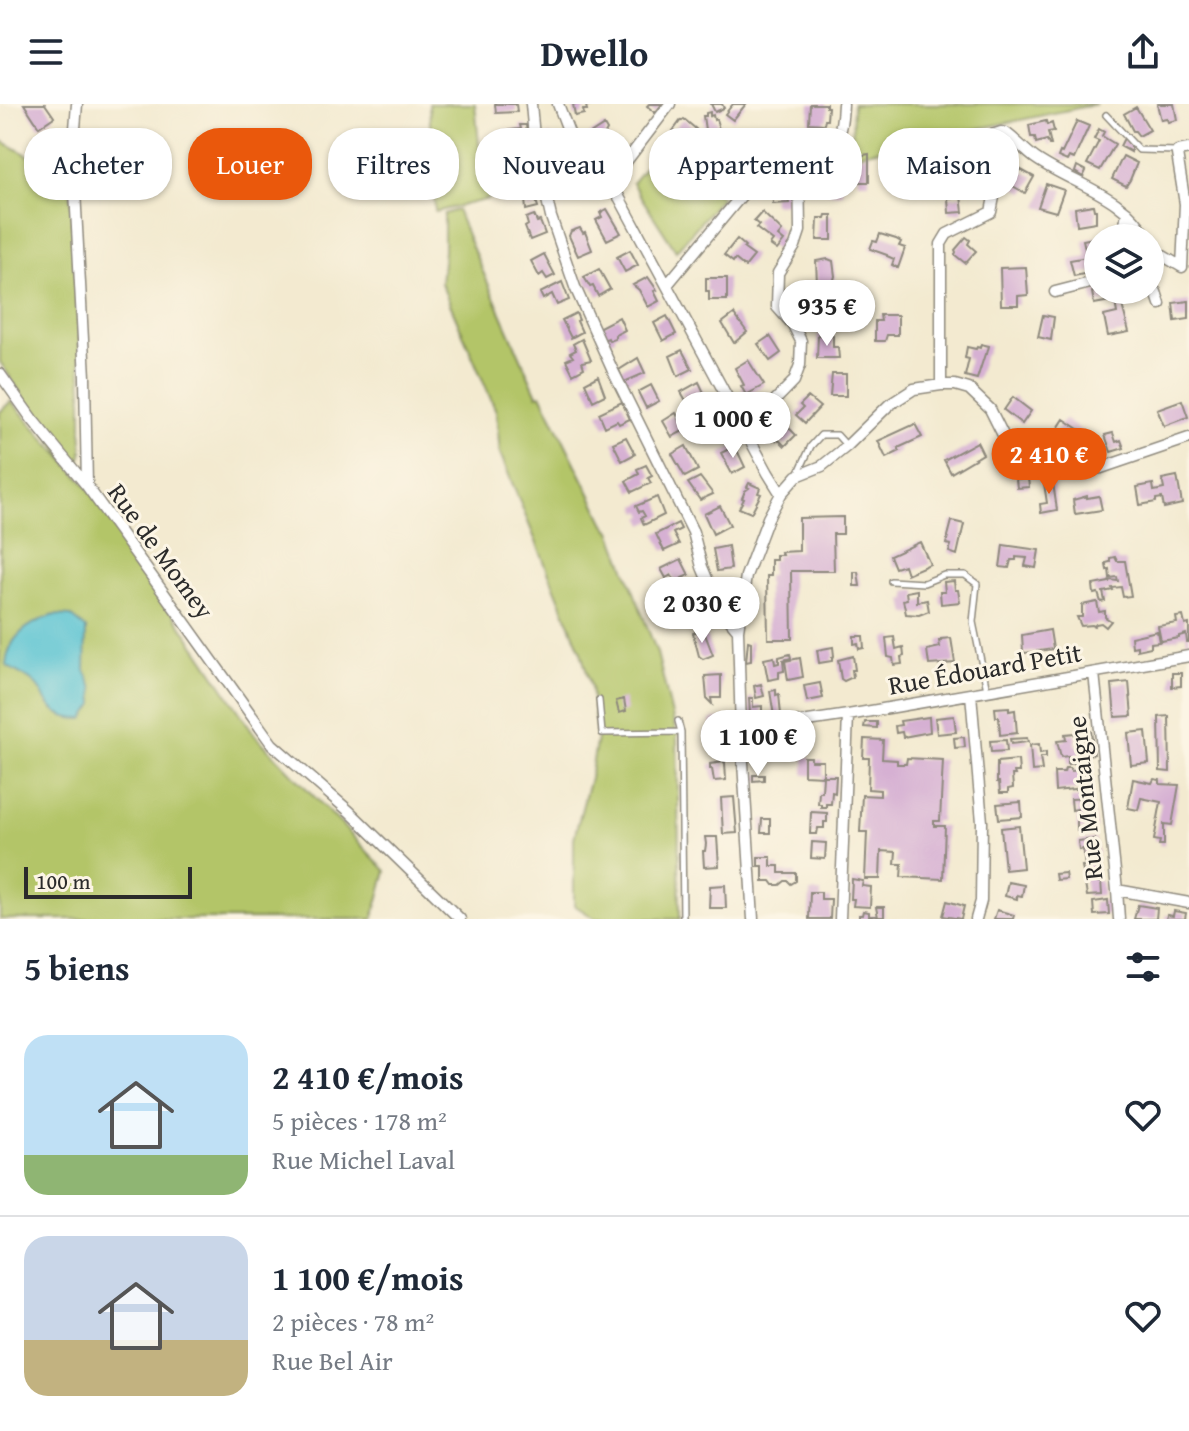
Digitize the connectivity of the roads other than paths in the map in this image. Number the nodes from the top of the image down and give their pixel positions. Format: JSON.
{"nodes":[{"id":1,"x":77,"y":104,"type":"edge"},
{"id":2,"x":531,"y":104,"type":"edge"},
{"id":3,"x":558,"y":104,"type":"edge"},
{"id":4,"x":670,"y":104,"type":"edge"},
{"id":5,"x":843,"y":104,"type":"edge"},
{"id":6,"x":1106,"y":115,"type":"dead end"},
{"id":7,"x":567,"y":128,"type":"edge"},
{"id":8,"x":842,"y":128,"type":"edge"},
{"id":9,"x":1184,"y":150,"type":"edge"},
{"id":10,"x":633,"y":153,"type":"edge"},
{"id":11,"x":621,"y":200,"type":"edge"},
{"id":12,"x":738,"y":200,"type":"edge"},
{"id":13,"x":800,"y":200,"type":"edge"},
{"id":14,"x":1127,"y":212,"type":"junction"},
{"id":15,"x":1125,"y":224,"type":"edge"},
{"id":16,"x":1138,"y":224,"type":"edge"},
{"id":17,"x":1164,"y":256,"type":"edge"},
{"id":18,"x":1186,"y":269,"type":"edge"},
{"id":19,"x":667,"y":285,"type":"junction"},
{"id":20,"x":1084,"y":285,"type":"edge"},
{"id":21,"x":1055,"y":292,"type":"dead end"},
{"id":22,"x":0,"y":374,"type":"edge"},
{"id":23,"x":941,"y":385,"type":"junction"},
{"id":24,"x":745,"y":431,"type":"junction"},
{"id":25,"x":1189,"y":438,"type":"edge"},
{"id":26,"x":847,"y":446,"type":"junction"},
{"id":27,"x":797,"y":476,"type":"junction"},
{"id":28,"x":87,"y":486,"type":"junction"},
{"id":29,"x":778,"y":498,"type":"junction"},
{"id":30,"x":891,"y":581,"type":"dead end"},
{"id":31,"x":738,"y":630,"type":"junction"},
{"id":32,"x":1189,"y":656,"type":"edge"},
{"id":33,"x":1094,"y":673,"type":"junction"},
{"id":34,"x":988,"y":691,"type":"junction"},
{"id":35,"x":971,"y":694,"type":"junction"},
{"id":36,"x":599,"y":700,"type":"dead end"},
{"id":37,"x":848,"y":715,"type":"junction"},
{"id":38,"x":678,"y":721,"type":"dead end"},
{"id":39,"x":741,"y":731,"type":"junction"},
{"id":40,"x":681,"y":732,"type":"junction"},
{"id":41,"x":1117,"y":890,"type":"junction"},
{"id":42,"x":1189,"y":903,"type":"edge"},
{"id":43,"x":460,"y":919,"type":"edge"},
{"id":44,"x":683,"y":919,"type":"edge"},
{"id":45,"x":753,"y":919,"type":"edge"},
{"id":46,"x":840,"y":919,"type":"edge"},
{"id":47,"x":976,"y":919,"type":"edge"},
{"id":48,"x":1119,"y":919,"type":"edge"}],
"edges":[{"from":1,"to":28,"type":"street","name":"Rue de Momey"},
{"from":2,"to":31,"type":"street"},
{"from":3,"to":7,"type":"street"},
{"from":4,"to":10,"type":"street"},
{"from":5,"to":8,"type":"street"},
{"from":6,"to":9,"type":"lane"},
{"from":9,"to":18,"type":"street"},
{"from":11,"to":19,"type":"street"},
{"from":12,"to":19,"type":"street"},
{"from":13,"to":24,"type":"street"},
{"from":14,"to":15,"type":"street"},
{"from":14,"to":16,"type":"street"},
{"from":14,"to":23,"type":"street"},
{"from":17,"to":18,"type":"street"},
{"from":19,"to":24,"type":"street"},
{"from":20,"to":21,"type":"street"},
{"from":22,"to":28,"type":"street"},
{"from":23,"to":25,"type":"street"},
{"from":23,"to":26,"type":"street"},
{"from":24,"to":29,"type":"street"},
{"from":26,"to":27,"type":"street"},
{"from":26,"to":27,"type":"lane"},
{"from":27,"to":29,"type":"street"},
{"from":28,"to":43,"type":"street","name":"Rue de Momey"},
{"from":29,"to":31,"type":"street"},
{"from":30,"to":34,"type":"lane"},
{"from":31,"to":39,"type":"street"},
{"from":32,"to":33,"type":"street","name":"Rue Édouard Petit"},
{"from":33,"to":34,"type":"street","name":"Rue Édouard Petit"},
{"from":33,"to":41,"type":"street","name":"Rue Montaigne"},
{"from":34,"to":35,"type":"street","name":"Rue Édouard Petit"},
{"from":35,"to":37,"type":"street","name":"Rue Édouard Petit"},
{"from":35,"to":47,"type":"street"},
{"from":36,"to":40,"type":"lane"},
{"from":37,"to":39,"type":"street","name":"Rue Édouard Petit"},
{"from":37,"to":46,"type":"street"},
{"from":38,"to":40,"type":"lane"},
{"from":39,"to":45,"type":"street"},
{"from":40,"to":44,"type":"lane"},
{"from":41,"to":42,"type":"street"},
{"from":41,"to":48,"type":"street","name":"Rue Montaigne"}]}
